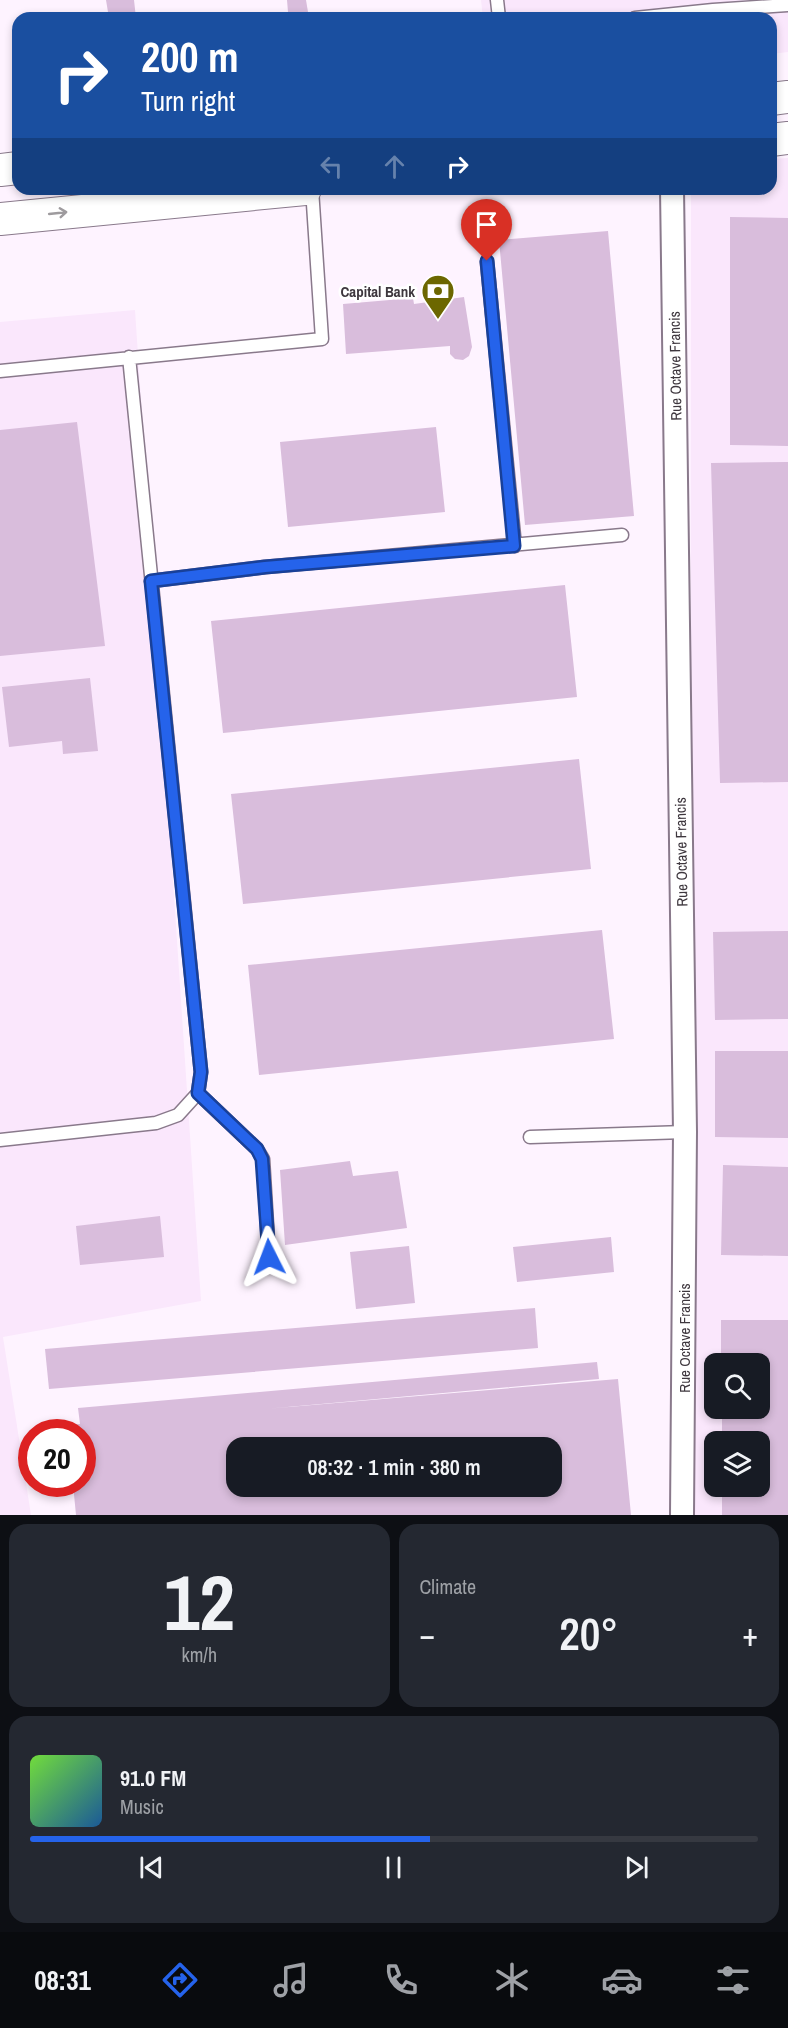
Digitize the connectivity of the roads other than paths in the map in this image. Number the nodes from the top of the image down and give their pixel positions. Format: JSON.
{"nodes":[{"id":1,"x":713,"y":5,"type":"edge"},
{"id":2,"x":788,"y":5,"type":"edge"},
{"id":3,"x":671,"y":12,"type":"edge"},
{"id":4,"x":244,"y":195,"type":"edge"},
{"id":5,"x":312,"y":195,"type":"edge"},
{"id":6,"x":672,"y":195,"type":"edge"},
{"id":7,"x":0,"y":219,"type":"edge"},
{"id":8,"x":487,"y":261,"type":"dead end"},
{"id":9,"x":129,"y":357,"type":"junction"},
{"id":10,"x":0,"y":371,"type":"edge"},
{"id":11,"x":622,"y":535,"type":"dead end"},
{"id":12,"x":514,"y":546,"type":"junction"},
{"id":13,"x":151,"y":581,"type":"junction"},
{"id":14,"x":198,"y":1093,"type":"junction"},
{"id":15,"x":685,"y":1132,"type":"junction"},
{"id":16,"x":530,"y":1137,"type":"dead end"},
{"id":17,"x":0,"y":1140,"type":"edge"},
{"id":18,"x":269,"y":1257,"type":"dead end"},
{"id":19,"x":682,"y":1515,"type":"edge"}],
"edges":[{"from":1,"to":2,"type":"lane"},
{"from":1,"to":3,"type":"lane"},
{"from":7,"to":4,"type":"main road","one_way":true},
{"from":5,"to":9,"type":"lane"},
{"from":6,"to":15,"type":"street","name":"Rue Octave Francis"},
{"from":8,"to":12,"type":"lane"},
{"from":9,"to":10,"type":"lane"},
{"from":9,"to":13,"type":"lane"},
{"from":11,"to":12,"type":"lane"},
{"from":12,"to":13,"type":"lane"},
{"from":13,"to":14,"type":"lane"},
{"from":14,"to":17,"type":"lane"},
{"from":14,"to":18,"type":"lane"},
{"from":15,"to":16,"type":"lane"},
{"from":15,"to":19,"type":"street","name":"Rue Octave Francis"}]}
